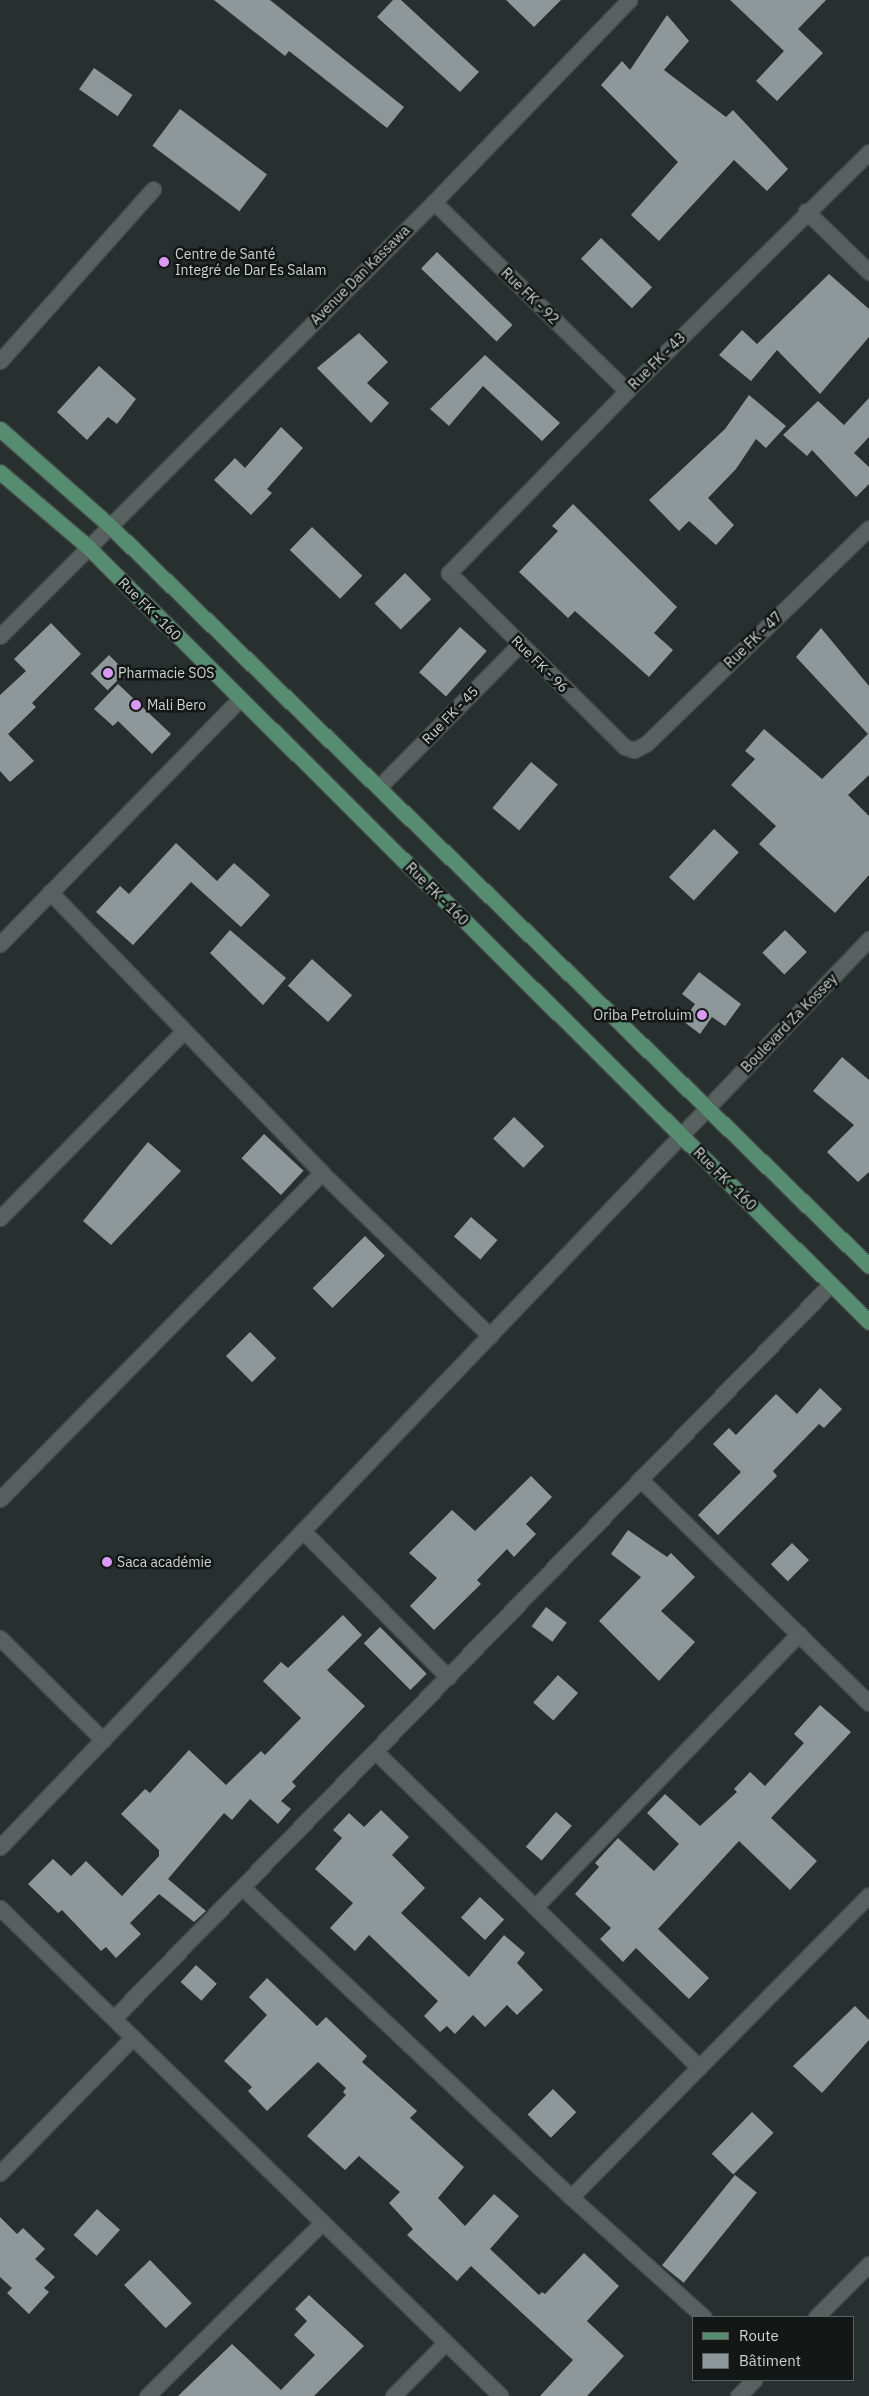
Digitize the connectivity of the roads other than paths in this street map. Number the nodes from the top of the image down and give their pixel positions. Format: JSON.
{"nodes":[{"id":1,"x":629,"y":0,"type":"edge"},
{"id":2,"x":869,"y":152,"type":"edge"},
{"id":3,"x":153,"y":189,"type":"dead end"},
{"id":4,"x":434,"y":202,"type":"junction"},
{"id":5,"x":806,"y":212,"type":"junction"},
{"id":6,"x":869,"y":272,"type":"edge"},
{"id":7,"x":0,"y":361,"type":"edge"},
{"id":8,"x":627,"y":391,"type":"junction"},
{"id":9,"x":0,"y":429,"type":"edge"},
{"id":10,"x":0,"y":472,"type":"edge"},
{"id":11,"x":109,"y":525,"type":"junction"},
{"id":12,"x":869,"y":528,"type":"edge"},
{"id":13,"x":88,"y":547,"type":"junction"},
{"id":14,"x":449,"y":573,"type":"joint"},
{"id":15,"x":0,"y":636,"type":"edge"},
{"id":16,"x":520,"y":644,"type":"junction"},
{"id":17,"x":240,"y":699,"type":"junction"},
{"id":18,"x":634,"y":750,"type":"joint"},
{"id":19,"x":380,"y":786,"type":"junction"},
{"id":20,"x":50,"y":892,"type":"junction"},
{"id":21,"x":869,"y":939,"type":"edge"},
{"id":22,"x":0,"y":944,"type":"edge"},
{"id":23,"x":184,"y":1031,"type":"junction"},
{"id":24,"x":709,"y":1107,"type":"junction"},
{"id":25,"x":682,"y":1136,"type":"junction"},
{"id":26,"x":322,"y":1173,"type":"junction"},
{"id":27,"x":0,"y":1218,"type":"edge"},
{"id":28,"x":869,"y":1266,"type":"edge"},
{"id":29,"x":831,"y":1284,"type":"junction"},
{"id":30,"x":869,"y":1322,"type":"edge"},
{"id":31,"x":490,"y":1336,"type":"junction"},
{"id":32,"x":640,"y":1479,"type":"junction"},
{"id":33,"x":0,"y":1500,"type":"edge"},
{"id":34,"x":303,"y":1531,"type":"junction"},
{"id":35,"x":799,"y":1634,"type":"junction"},
{"id":36,"x":0,"y":1638,"type":"edge"},
{"id":37,"x":448,"y":1676,"type":"junction"},
{"id":38,"x":869,"y":1703,"type":"edge"},
{"id":39,"x":103,"y":1740,"type":"junction"},
{"id":40,"x":375,"y":1751,"type":"junction"},
{"id":41,"x":0,"y":1847,"type":"edge"},
{"id":42,"x":242,"y":1887,"type":"junction"},
{"id":43,"x":869,"y":1895,"type":"edge"},
{"id":44,"x":535,"y":1906,"type":"junction"},
{"id":45,"x":0,"y":1908,"type":"edge"},
{"id":46,"x":114,"y":2018,"type":"junction"},
{"id":47,"x":133,"y":2037,"type":"junction"},
{"id":48,"x":699,"y":2067,"type":"junction"},
{"id":49,"x":0,"y":2172,"type":"edge"},
{"id":50,"x":571,"y":2197,"type":"junction"},
{"id":51,"x":323,"y":2222,"type":"junction"},
{"id":52,"x":869,"y":2264,"type":"edge"},
{"id":53,"x":703,"y":2316,"type":"edge"},
{"id":54,"x":817,"y":2316,"type":"edge"},
{"id":55,"x":445,"y":2343,"type":"junction"},
{"id":56,"x":753,"y":2381,"type":"edge"},
{"id":57,"x":147,"y":2396,"type":"edge"},
{"id":58,"x":393,"y":2396,"type":"edge"},
{"id":59,"x":501,"y":2396,"type":"edge"},
{"id":60,"x":738,"y":2396,"type":"edge"}],
"edges":[{"from":1,"to":4,"type":"street","name":"Avenue Dan Kassawa"},
{"from":2,"to":5,"type":"street","name":"Rue FK - 43"},
{"from":3,"to":7,"type":"street"},
{"from":4,"to":8,"type":"street","name":"Rue FK - 92"},
{"from":4,"to":11,"type":"street","name":"Avenue Dan Kassawa"},
{"from":5,"to":6,"type":"street"},
{"from":5,"to":8,"type":"street","name":"Rue FK - 43"},
{"from":8,"to":14,"type":"street","name":"Rue FK - 43"},
{"from":9,"to":11,"type":"main road"},
{"from":10,"to":13,"type":"main road","name":"Rue FK - 160"},
{"from":11,"to":13,"type":"street","name":"Avenue Dan Kassawa"},
{"from":11,"to":19,"type":"main road"},
{"from":12,"to":18,"type":"street","name":"Rue FK - 47"},
{"from":13,"to":15,"type":"street","name":"Avenue Dan Kassawa"},
{"from":13,"to":17,"type":"main road","name":"Rue FK - 160"},
{"from":14,"to":16,"type":"street","name":"Rue FK - 96"},
{"from":16,"to":18,"type":"street","name":"Rue FK - 96"},
{"from":16,"to":19,"type":"street","name":"Rue FK - 45"},
{"from":17,"to":20,"type":"street"},
{"from":17,"to":25,"type":"main road","name":"Rue FK - 160"},
{"from":19,"to":24,"type":"main road"},
{"from":20,"to":22,"type":"street"},
{"from":20,"to":23,"type":"street"},
{"from":21,"to":24,"type":"street","name":"Boulevard Za Kossey"},
{"from":23,"to":26,"type":"street"},
{"from":23,"to":27,"type":"street"},
{"from":24,"to":25,"type":"street","name":"Boulevard Za Kossey"},
{"from":24,"to":28,"type":"main road"},
{"from":25,"to":29,"type":"main road","name":"Rue FK - 160"},
{"from":25,"to":31,"type":"street","name":"Boulevard Za Kossey"},
{"from":26,"to":31,"type":"street"},
{"from":26,"to":33,"type":"street"},
{"from":29,"to":30,"type":"main road","name":"Rue FK - 160"},
{"from":29,"to":32,"type":"street"},
{"from":31,"to":34,"type":"street","name":"Boulevard Za Kossey"},
{"from":32,"to":35,"type":"street"},
{"from":32,"to":37,"type":"street"},
{"from":34,"to":37,"type":"street"},
{"from":34,"to":39,"type":"street","name":"Boulevard Za Kossey"},
{"from":35,"to":38,"type":"street"},
{"from":35,"to":44,"type":"street"},
{"from":36,"to":39,"type":"street"},
{"from":37,"to":40,"type":"street"},
{"from":39,"to":41,"type":"street","name":"Boulevard Za Kossey"},
{"from":40,"to":42,"type":"street"},
{"from":40,"to":44,"type":"street"},
{"from":42,"to":46,"type":"street"},
{"from":42,"to":50,"type":"street"},
{"from":43,"to":48,"type":"street"},
{"from":44,"to":48,"type":"street"},
{"from":45,"to":46,"type":"street"},
{"from":46,"to":47,"type":"street"},
{"from":47,"to":49,"type":"street"},
{"from":47,"to":51,"type":"street"},
{"from":48,"to":50,"type":"street"},
{"from":50,"to":53,"type":"street"},
{"from":51,"to":55,"type":"street"},
{"from":51,"to":57,"type":"street"},
{"from":52,"to":54,"type":"street"},
{"from":55,"to":58,"type":"street"},
{"from":55,"to":59,"type":"street"},
{"from":56,"to":60,"type":"street"}]}
